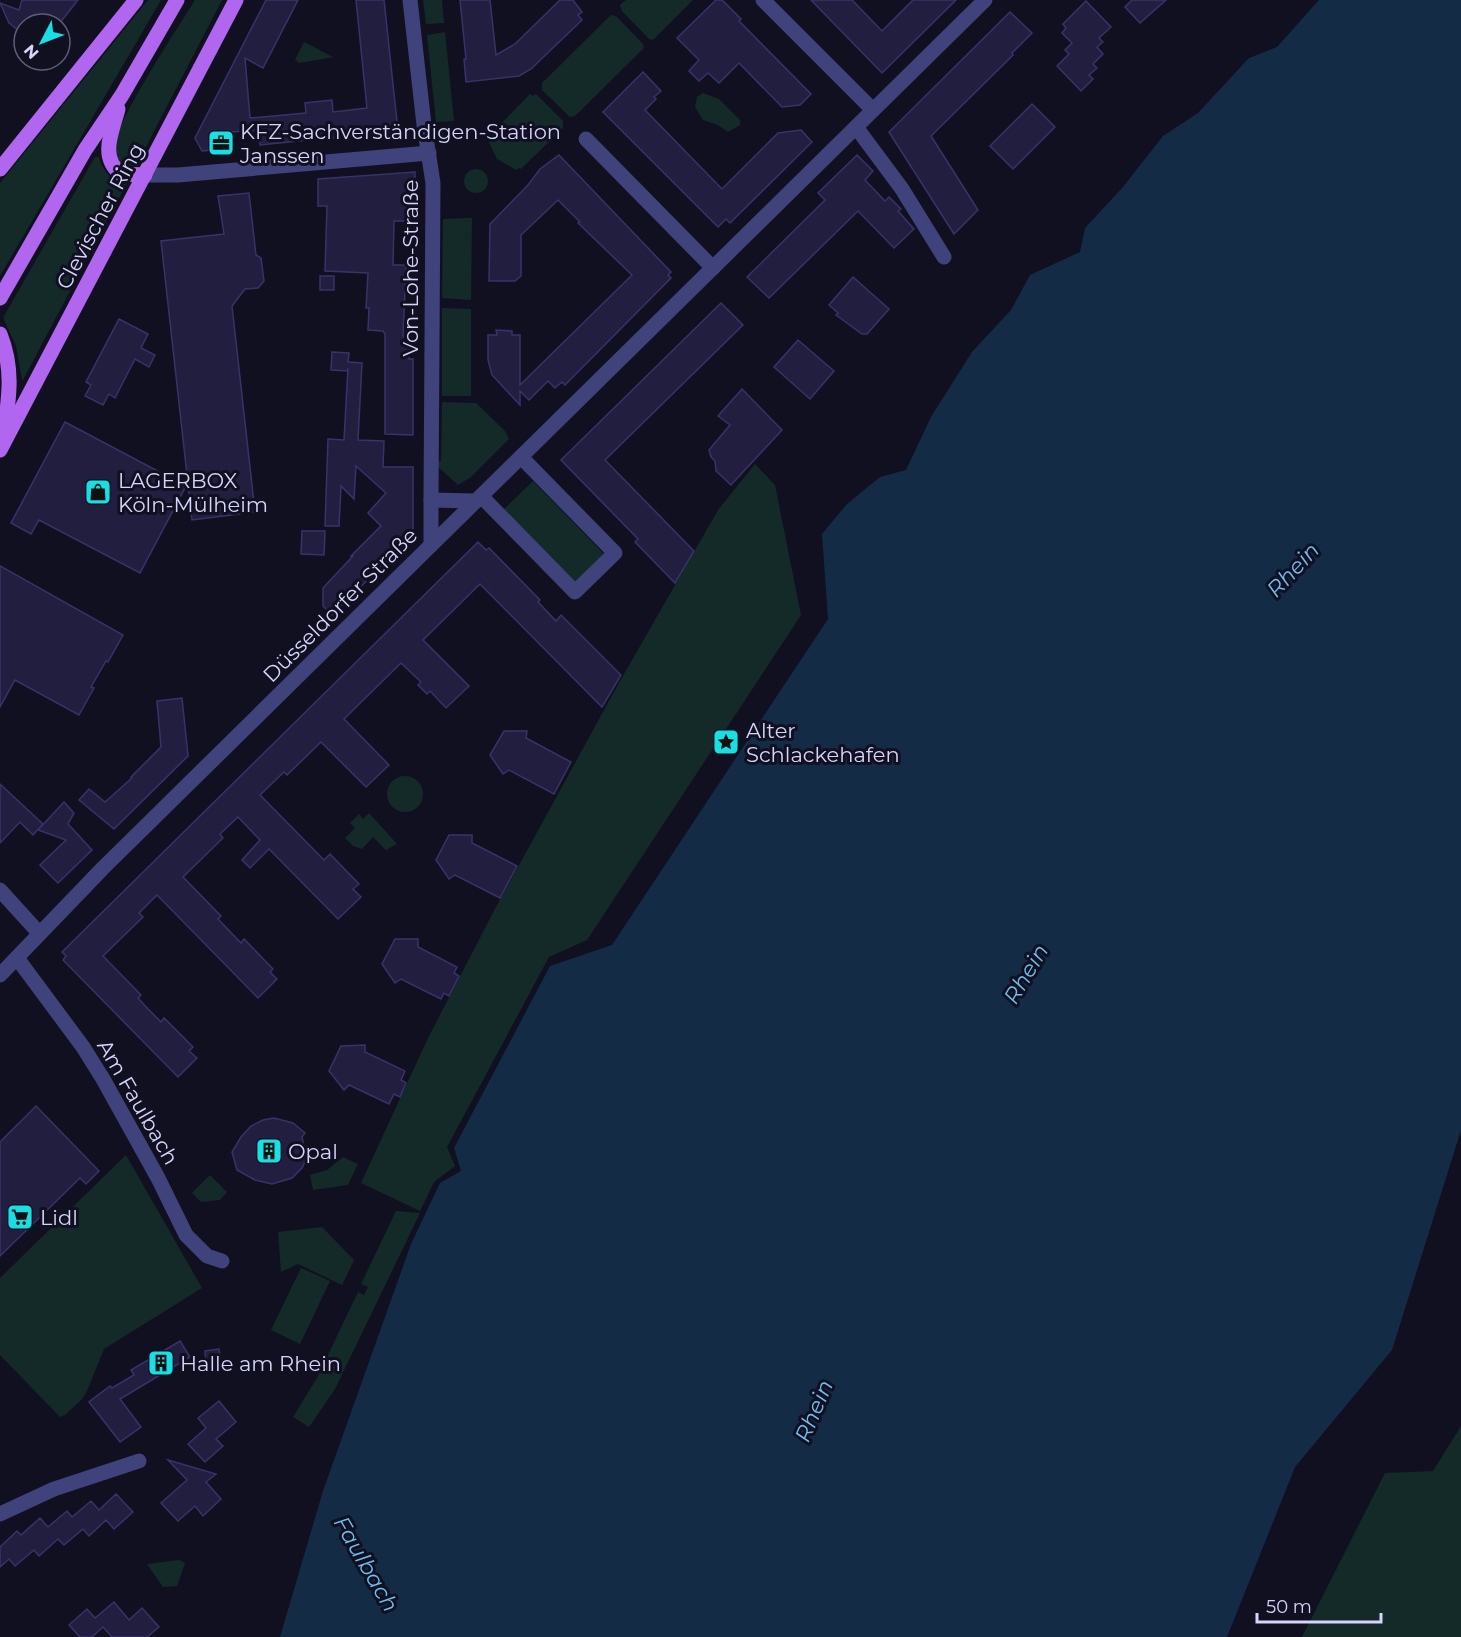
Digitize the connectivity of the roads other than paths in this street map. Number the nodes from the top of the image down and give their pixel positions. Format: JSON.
{"nodes":[{"id":1,"x":136,"y":0,"type":"edge"},
{"id":2,"x":177,"y":0,"type":"edge"},
{"id":3,"x":236,"y":0,"type":"edge"},
{"id":4,"x":410,"y":0,"type":"edge"},
{"id":5,"x":764,"y":0,"type":"edge"},
{"id":6,"x":985,"y":0,"type":"edge"},
{"id":7,"x":122,"y":95,"type":"junction"},
{"id":8,"x":873,"y":110,"type":"junction"},
{"id":9,"x":856,"y":127,"type":"junction"},
{"id":10,"x":586,"y":139,"type":"dead end"},
{"id":11,"x":429,"y":153,"type":"junction"},
{"id":12,"x":0,"y":169,"type":"edge"},
{"id":13,"x":145,"y":175,"type":"junction"},
{"id":14,"x":944,"y":258,"type":"dead end"},
{"id":15,"x":713,"y":268,"type":"junction"},
{"id":16,"x":0,"y":298,"type":"edge"},
{"id":17,"x":0,"y":334,"type":"edge"},
{"id":18,"x":1,"y":448,"type":"edge"},
{"id":19,"x":520,"y":457,"type":"junction"},
{"id":20,"x":478,"y":498,"type":"junction"},
{"id":21,"x":431,"y":500,"type":"junction"},
{"id":22,"x":431,"y":545,"type":"junction"},
{"id":23,"x":0,"y":890,"type":"edge"},
{"id":24,"x":39,"y":933,"type":"junction"},
{"id":25,"x":17,"y":958,"type":"junction"},
{"id":26,"x":0,"y":975,"type":"edge"},
{"id":27,"x":222,"y":1262,"type":"dead end"},
{"id":28,"x":139,"y":1461,"type":"dead end"},
{"id":29,"x":0,"y":1514,"type":"edge"}],
"edges":[{"from":1,"to":12,"type":"main road"},
{"from":2,"to":7,"type":"main road","name":"Clevischer Ring"},
{"from":3,"to":13,"type":"main road","name":"Clevischer Ring"},
{"from":4,"to":11,"type":"street","name":"Von-Lohe-Straße"},
{"from":5,"to":8,"type":"street"},
{"from":6,"to":8,"type":"street","name":"Düsseldorfer Straße"},
{"from":7,"to":13,"type":"main road"},
{"from":7,"to":16,"type":"main road","name":"Clevischer Ring"},
{"from":8,"to":9,"type":"street","name":"Düsseldorfer Straße"},
{"from":9,"to":14,"type":"street"},
{"from":9,"to":15,"type":"street","name":"Düsseldorfer Straße"},
{"from":10,"to":15,"type":"street"},
{"from":11,"to":13,"type":"street"},
{"from":11,"to":21,"type":"street","name":"Von-Lohe-Straße"},
{"from":13,"to":18,"type":"main road","name":"Clevischer Ring"},
{"from":15,"to":19,"type":"street","name":"Düsseldorfer Straße"},
{"from":17,"to":18,"type":"main road"},
{"from":19,"to":20,"type":"street","name":"Düsseldorfer Straße"},
{"from":19,"to":20,"type":"street"},
{"from":20,"to":21,"type":"street"},
{"from":20,"to":22,"type":"street","name":"Düsseldorfer Straße"},
{"from":21,"to":22,"type":"street","name":"Von-Lohe-Straße"},
{"from":22,"to":24,"type":"street","name":"Düsseldorfer Straße"},
{"from":23,"to":24,"type":"street"},
{"from":24,"to":25,"type":"street","name":"Düsseldorfer Straße"},
{"from":25,"to":26,"type":"street","name":"Düsseldorfer Straße"},
{"from":25,"to":27,"type":"street","name":"Am Faulbach"},
{"from":28,"to":29,"type":"street"}]}
